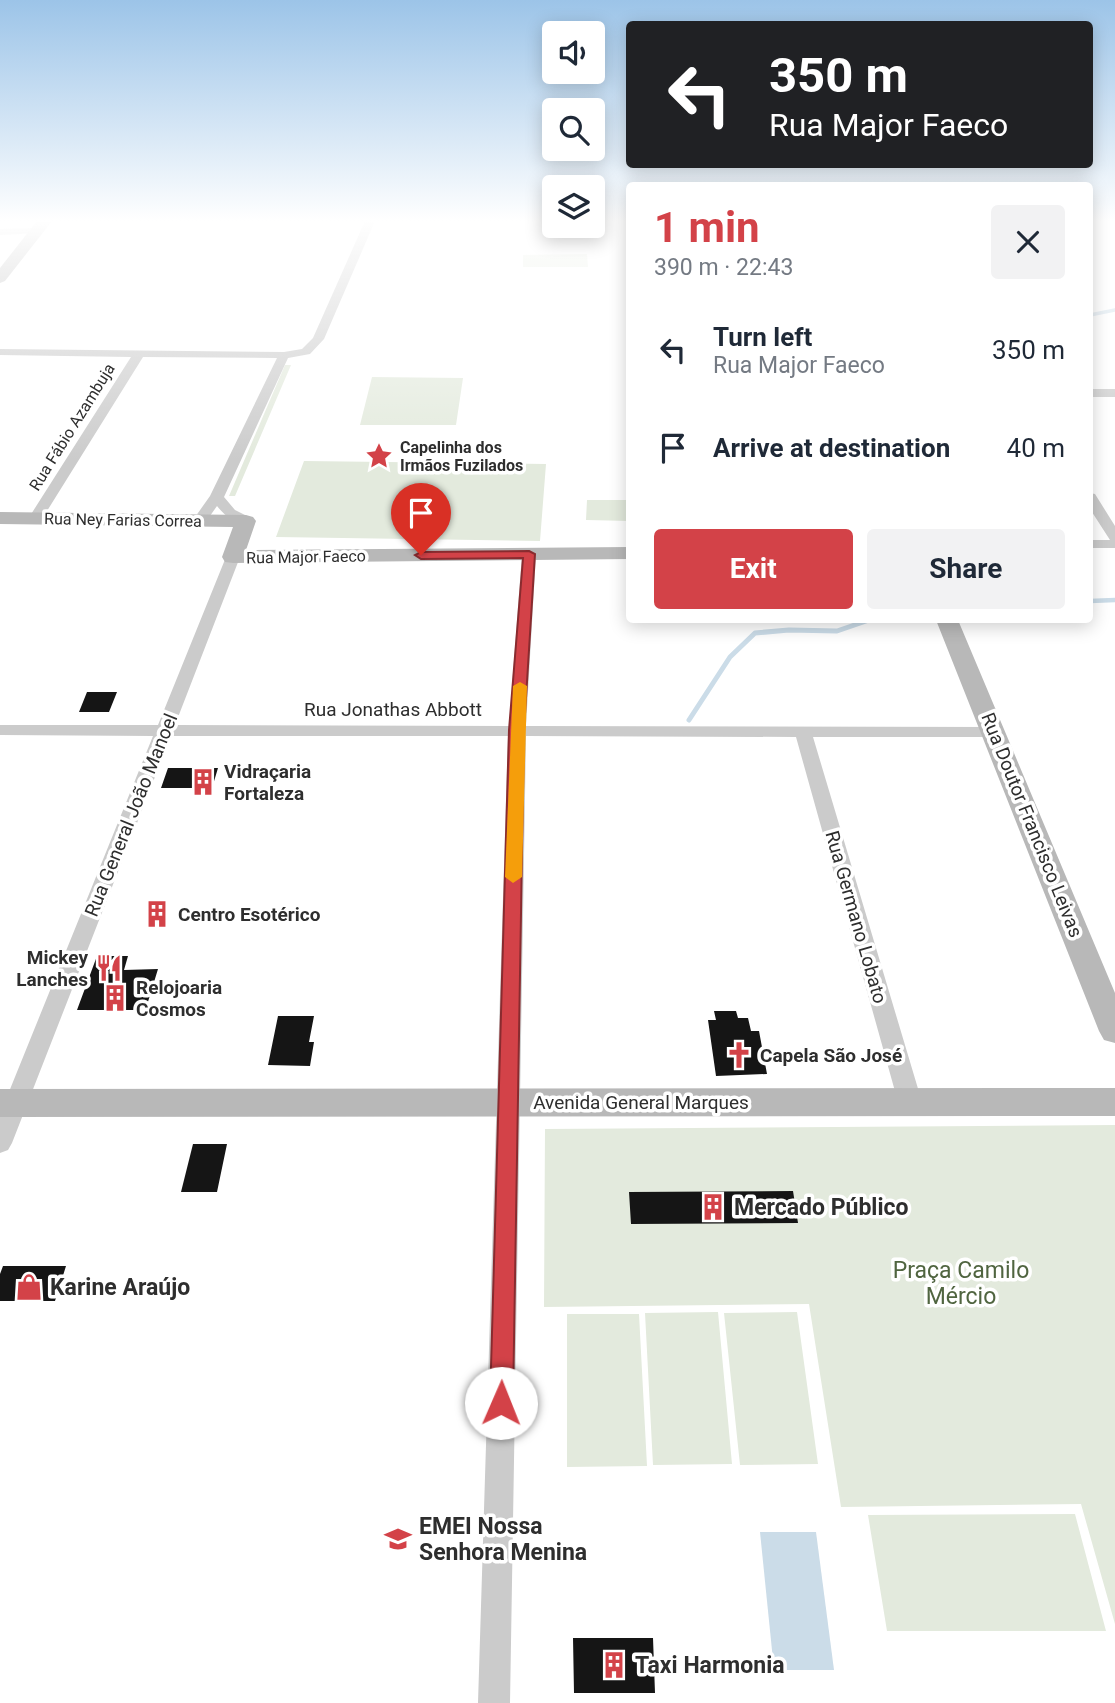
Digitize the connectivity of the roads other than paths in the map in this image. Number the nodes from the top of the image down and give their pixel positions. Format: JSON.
{"nodes":[{"id":1,"x":334,"y":300,"type":"edge"},
{"id":2,"x":0,"y":352,"type":"edge"},
{"id":3,"x":139,"y":354,"type":"junction"},
{"id":4,"x":284,"y":355,"type":"junction"},
{"id":5,"x":1093,"y":393,"type":"edge"},
{"id":6,"x":1115,"y":393,"type":"edge"},
{"id":7,"x":218,"y":498,"type":"junction"},
{"id":8,"x":1093,"y":502,"type":"edge"},
{"id":9,"x":0,"y":518,"type":"edge"},
{"id":10,"x":35,"y":519,"type":"junction"},
{"id":11,"x":200,"y":520,"type":"junction"},
{"id":12,"x":246,"y":521,"type":"junction"},
{"id":13,"x":1115,"y":537,"type":"edge"},
{"id":14,"x":1093,"y":544,"type":"edge"},
{"id":15,"x":1115,"y":544,"type":"edge"},
{"id":16,"x":626,"y":553,"type":"edge"},
{"id":17,"x":529,"y":554,"type":"junction"},
{"id":18,"x":233,"y":557,"type":"junction"},
{"id":19,"x":948,"y":623,"type":"edge"},
{"id":20,"x":0,"y":730,"type":"edge"},
{"id":21,"x":165,"y":730,"type":"junction"},
{"id":22,"x":517,"y":730,"type":"junction"},
{"id":23,"x":803,"y":731,"type":"junction"},
{"id":24,"x":995,"y":732,"type":"junction"},
{"id":25,"x":1115,"y":1031,"type":"edge"},
{"id":26,"x":509,"y":1102,"type":"junction"},
{"id":27,"x":910,"y":1102,"type":"junction"},
{"id":28,"x":1115,"y":1102,"type":"edge"},
{"id":29,"x":8,"y":1103,"type":"edge"},
{"id":30,"x":0,"y":1143,"type":"edge"},
{"id":31,"x":494,"y":1703,"type":"edge"}],
"edges":[{"from":1,"to":4,"type":"street"},
{"from":2,"to":3,"type":"street"},
{"from":3,"to":4,"type":"street"},
{"from":3,"to":10,"type":"street","name":"Rua Fábio Azambuja"},
{"from":4,"to":7,"type":"street"},
{"from":5,"to":6,"type":"street"},
{"from":7,"to":11,"type":"street"},
{"from":7,"to":12,"type":"street"},
{"from":8,"to":13,"type":"street"},
{"from":9,"to":10,"type":"street","name":"Rua Ney Farias Correa"},
{"from":10,"to":11,"type":"street","name":"Rua Ney Farias Correa"},
{"from":11,"to":12,"type":"street","name":"Rua Ney Farias Correa"},
{"from":12,"to":18,"type":"street","name":"Rua General João Manoel"},
{"from":14,"to":15,"type":"street"},
{"from":16,"to":17,"type":"street","name":"Rua Major Faeco"},
{"from":17,"to":18,"type":"street","name":"Rua Major Faeco"},
{"from":17,"to":22,"type":"street"},
{"from":18,"to":21,"type":"street","name":"Rua General João Manoel"},
{"from":19,"to":24,"type":"street","name":"Rua Doutor Francisco Leivas"},
{"from":20,"to":21,"type":"street","name":"Rua Jonathas Abbott"},
{"from":21,"to":22,"type":"street","name":"Rua Jonathas Abbott"},
{"from":21,"to":29,"type":"street","name":"Rua General João Manoel"},
{"from":22,"to":23,"type":"street","name":"Rua Jonathas Abbott"},
{"from":22,"to":26,"type":"street"},
{"from":23,"to":24,"type":"street","name":"Rua Jonathas Abbott"},
{"from":23,"to":27,"type":"street","name":"Rua Germano Lobato"},
{"from":24,"to":25,"type":"street","name":"Rua Doutor Francisco Leivas"},
{"from":26,"to":27,"type":"street","name":"Avenida General Marques"},
{"from":26,"to":29,"type":"street","name":"Avenida General Marques"},
{"from":26,"to":31,"type":"street"},
{"from":27,"to":28,"type":"street","name":"Avenida General Marques"},
{"from":29,"to":30,"type":"street","name":"Rua General João Manoel"}]}
